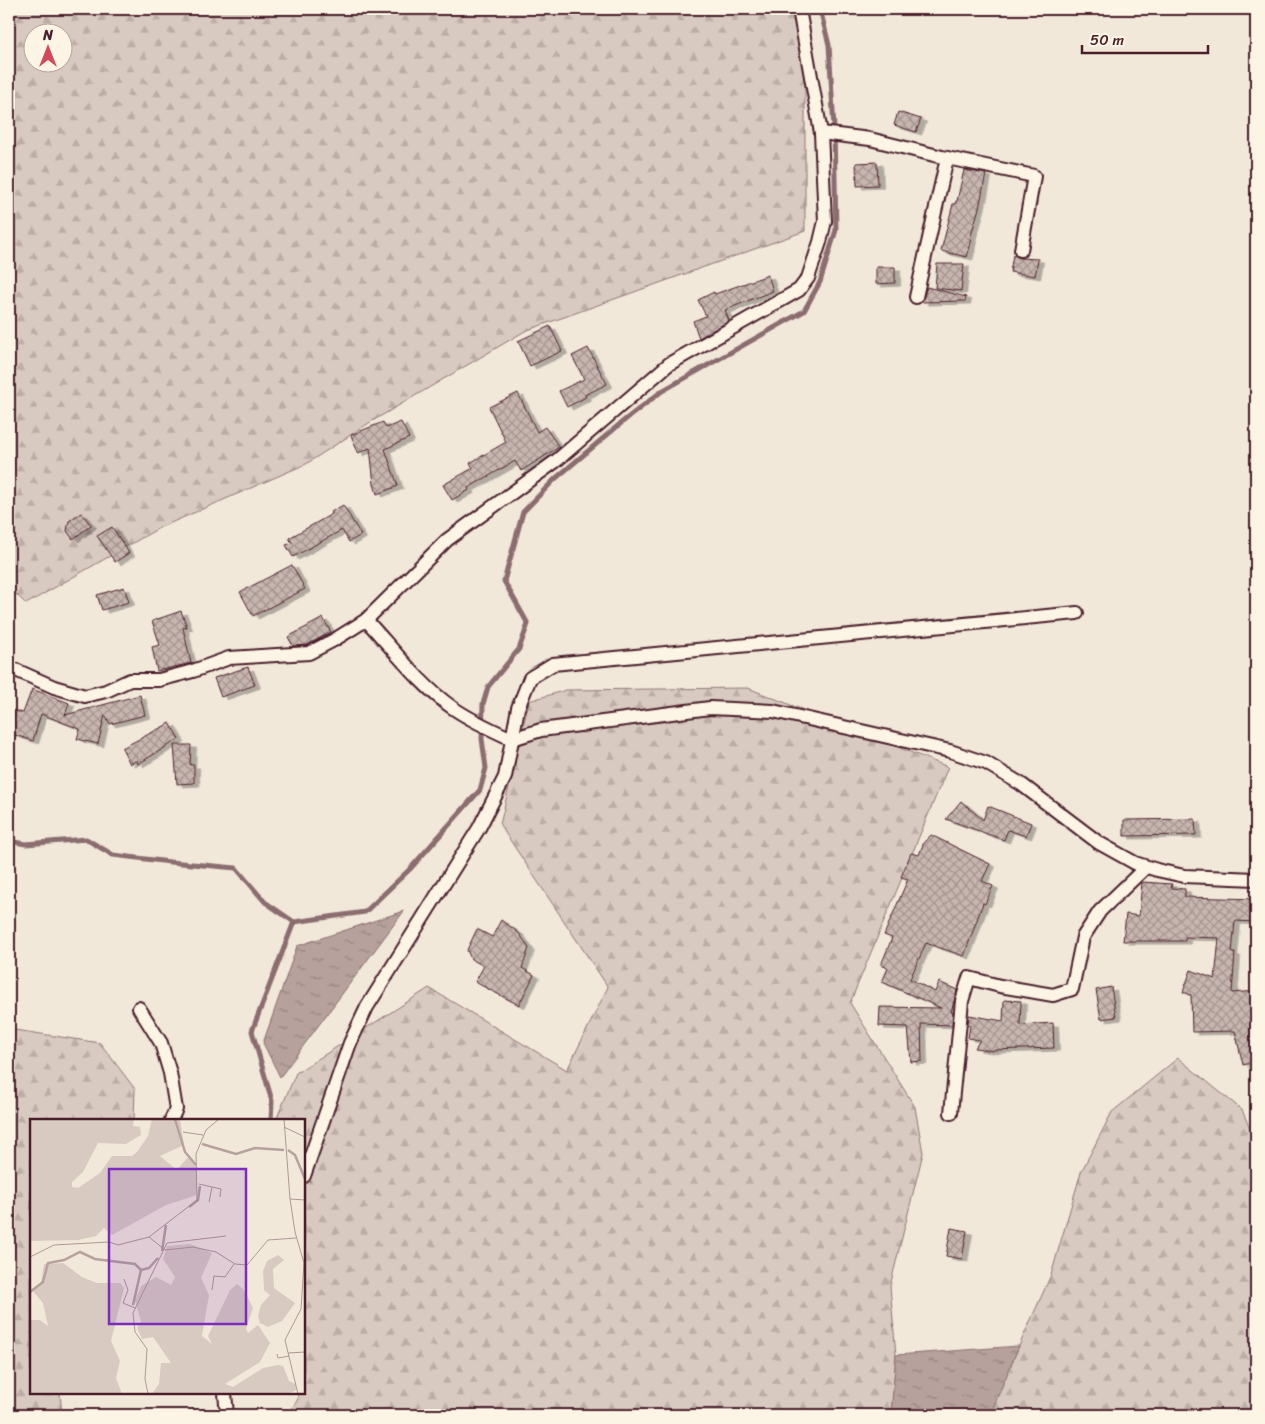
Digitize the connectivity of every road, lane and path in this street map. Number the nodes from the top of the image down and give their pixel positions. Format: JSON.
{"nodes":[{"id":1,"x":799,"y":9,"type":"edge"},
{"id":2,"x":825,"y":134,"type":"junction"},
{"id":3,"x":948,"y":158,"type":"junction"},
{"id":4,"x":1021,"y":250,"type":"dead end"},
{"id":5,"x":916,"y":297,"type":"dead end"},
{"id":6,"x":1076,"y":613,"type":"dead end"},
{"id":7,"x":366,"y":620,"type":"junction"},
{"id":8,"x":9,"y":667,"type":"edge"},
{"id":9,"x":512,"y":739,"type":"junction"},
{"id":10,"x":1146,"y":867,"type":"junction"},
{"id":11,"x":1256,"y":879,"type":"edge"},
{"id":12,"x":139,"y":1008,"type":"dead end"},
{"id":13,"x":951,"y":1113,"type":"dead end"},
{"id":14,"x":171,"y":1119,"type":"edge"},
{"id":15,"x":305,"y":1173,"type":"edge"},
{"id":16,"x":225,"y":1394,"type":"edge"},
{"id":17,"x":228,"y":1415,"type":"edge"}],
"edges":[{"from":1,"to":2,"type":"street"},
{"from":2,"to":3,"type":"street"},
{"from":2,"to":7,"type":"street"},
{"from":3,"to":4,"type":"street"},
{"from":3,"to":5,"type":"street"},
{"from":6,"to":9,"type":"street"},
{"from":7,"to":8,"type":"street"},
{"from":7,"to":9,"type":"street"},
{"from":9,"to":10,"type":"street"},
{"from":9,"to":15,"type":"street"},
{"from":10,"to":11,"type":"street"},
{"from":10,"to":13,"type":"street"},
{"from":12,"to":14,"type":"street"},
{"from":16,"to":17,"type":"street"}]}
